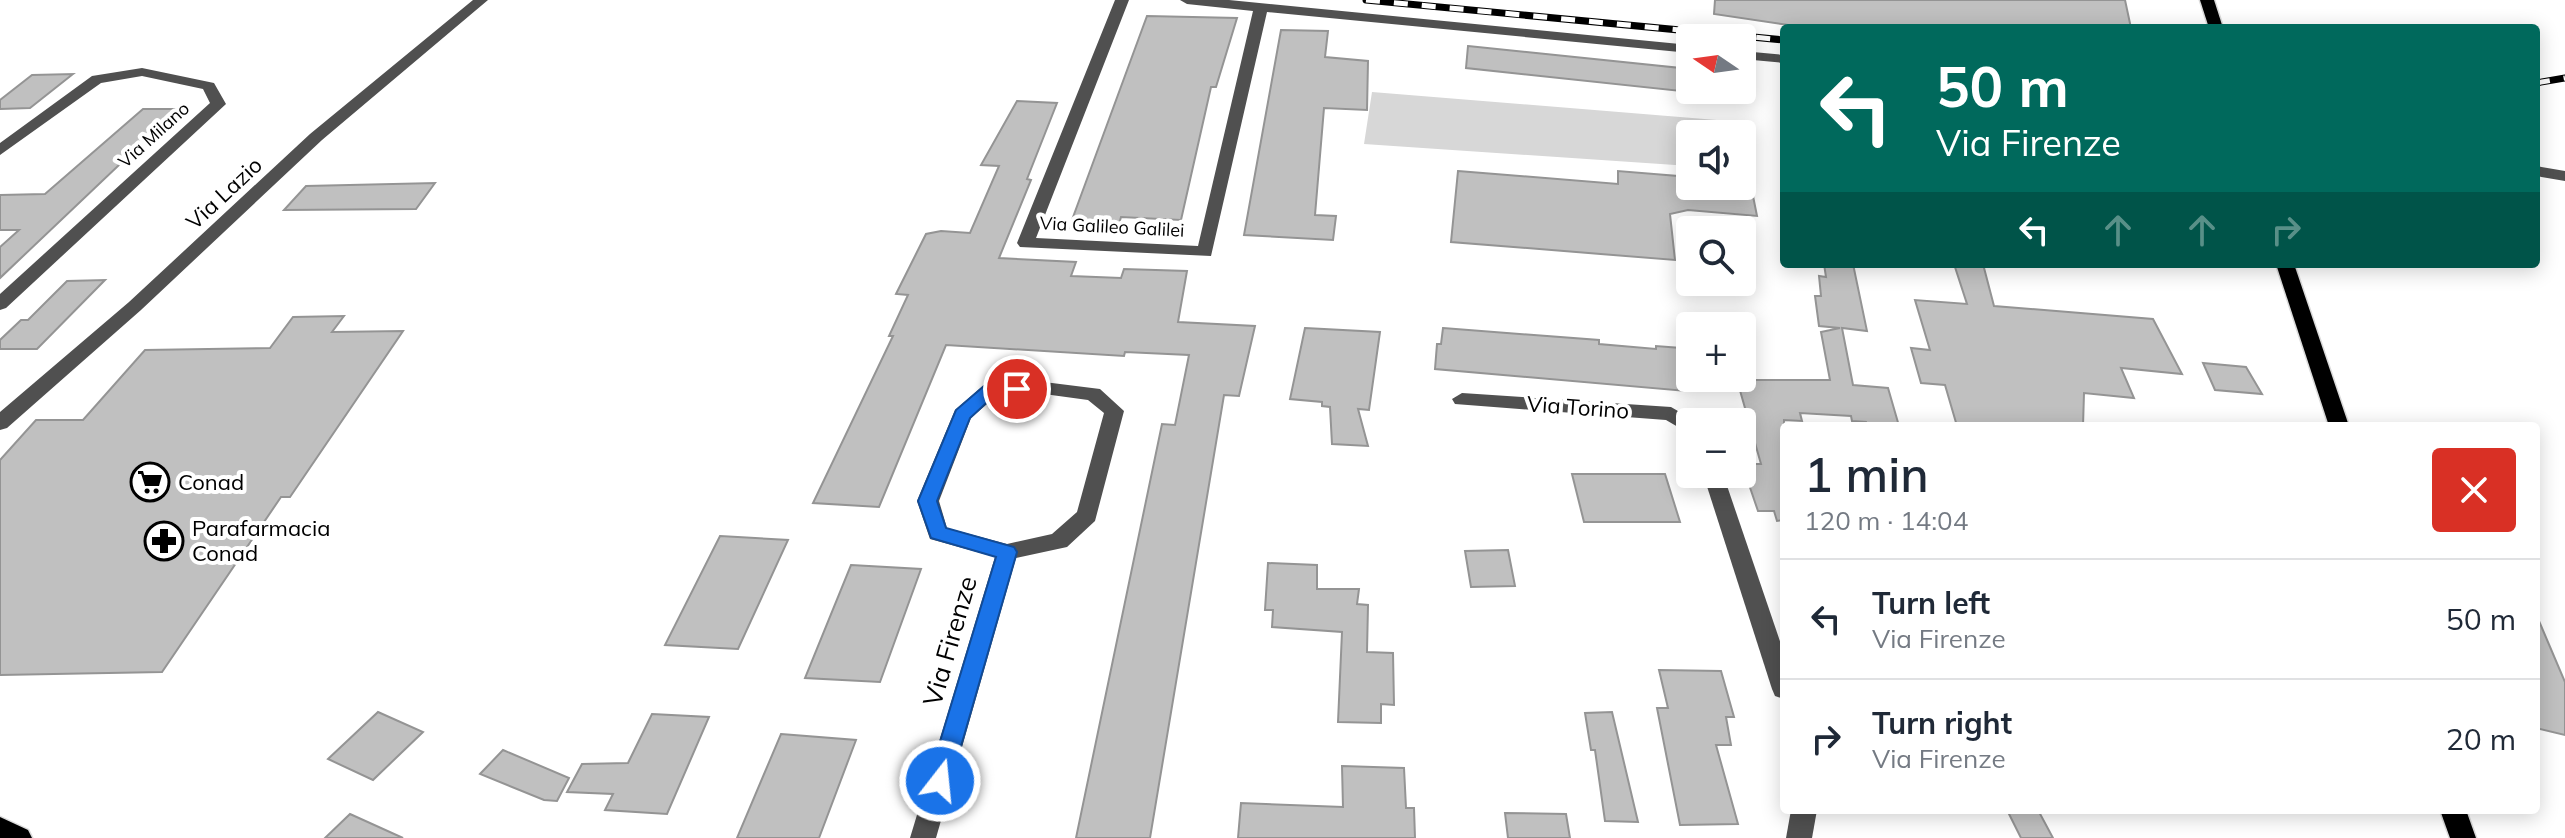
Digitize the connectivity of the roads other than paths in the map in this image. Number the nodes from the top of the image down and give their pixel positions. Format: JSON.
{"nodes":[{"id":1,"x":481,"y":0,"type":"edge"},
{"id":2,"x":1122,"y":0,"type":"edge"},
{"id":3,"x":1187,"y":0,"type":"edge"},
{"id":4,"x":2207,"y":0,"type":"edge"},
{"id":5,"x":1261,"y":7,"type":"junction"},
{"id":6,"x":2215,"y":24,"type":"edge"},
{"id":7,"x":1676,"y":48,"type":"edge"},
{"id":8,"x":1756,"y":56,"type":"edge"},
{"id":9,"x":1780,"y":59,"type":"edge"},
{"id":10,"x":0,"y":150,"type":"edge"},
{"id":11,"x":2540,"y":172,"type":"edge"},
{"id":12,"x":2565,"y":176,"type":"edge"},
{"id":13,"x":2286,"y":268,"type":"edge"},
{"id":14,"x":0,"y":304,"type":"edge"},
{"id":15,"x":1462,"y":399,"type":"dead end"},
{"id":16,"x":1676,"y":417,"type":"edge"},
{"id":17,"x":2338,"y":422,"type":"edge"},
{"id":18,"x":0,"y":423,"type":"edge"},
{"id":19,"x":1718,"y":488,"type":"edge"},
{"id":20,"x":1007,"y":552,"type":"junction"},
{"id":21,"x":1780,"y":677,"type":"edge"},
{"id":22,"x":1803,"y":814,"type":"edge"},
{"id":23,"x":2451,"y":814,"type":"edge"},
{"id":24,"x":2453,"y":814,"type":"edge"},
{"id":25,"x":0,"y":829,"type":"edge"},
{"id":26,"x":19,"y":838,"type":"edge"},
{"id":27,"x":923,"y":838,"type":"edge"},
{"id":28,"x":1799,"y":838,"type":"edge"},
{"id":29,"x":2451,"y":838,"type":"edge"},
{"id":30,"x":2463,"y":838,"type":"edge"}],
"edges":[{"from":1,"to":18,"type":"street","name":"Via Lazio"},
{"from":2,"to":5,"type":"street","name":"Via Galileo Galilei"},
{"from":3,"to":5,"type":"street"},
{"from":4,"to":6,"type":"main road"},
{"from":5,"to":7,"type":"street"},
{"from":8,"to":9,"type":"street"},
{"from":10,"to":14,"type":"street","name":"Via Milano"},
{"from":11,"to":12,"type":"street"},
{"from":13,"to":17,"type":"main road"},
{"from":15,"to":16,"type":"street","name":"Via Torino"},
{"from":19,"to":21,"type":"street"},
{"from":20,"to":20,"type":"street"},
{"from":20,"to":27,"type":"street","name":"Via Firenze"},
{"from":22,"to":28,"type":"street"},
{"from":23,"to":29,"type":"main road"},
{"from":24,"to":30,"type":"main road"},
{"from":25,"to":26,"type":"main road"}]}
